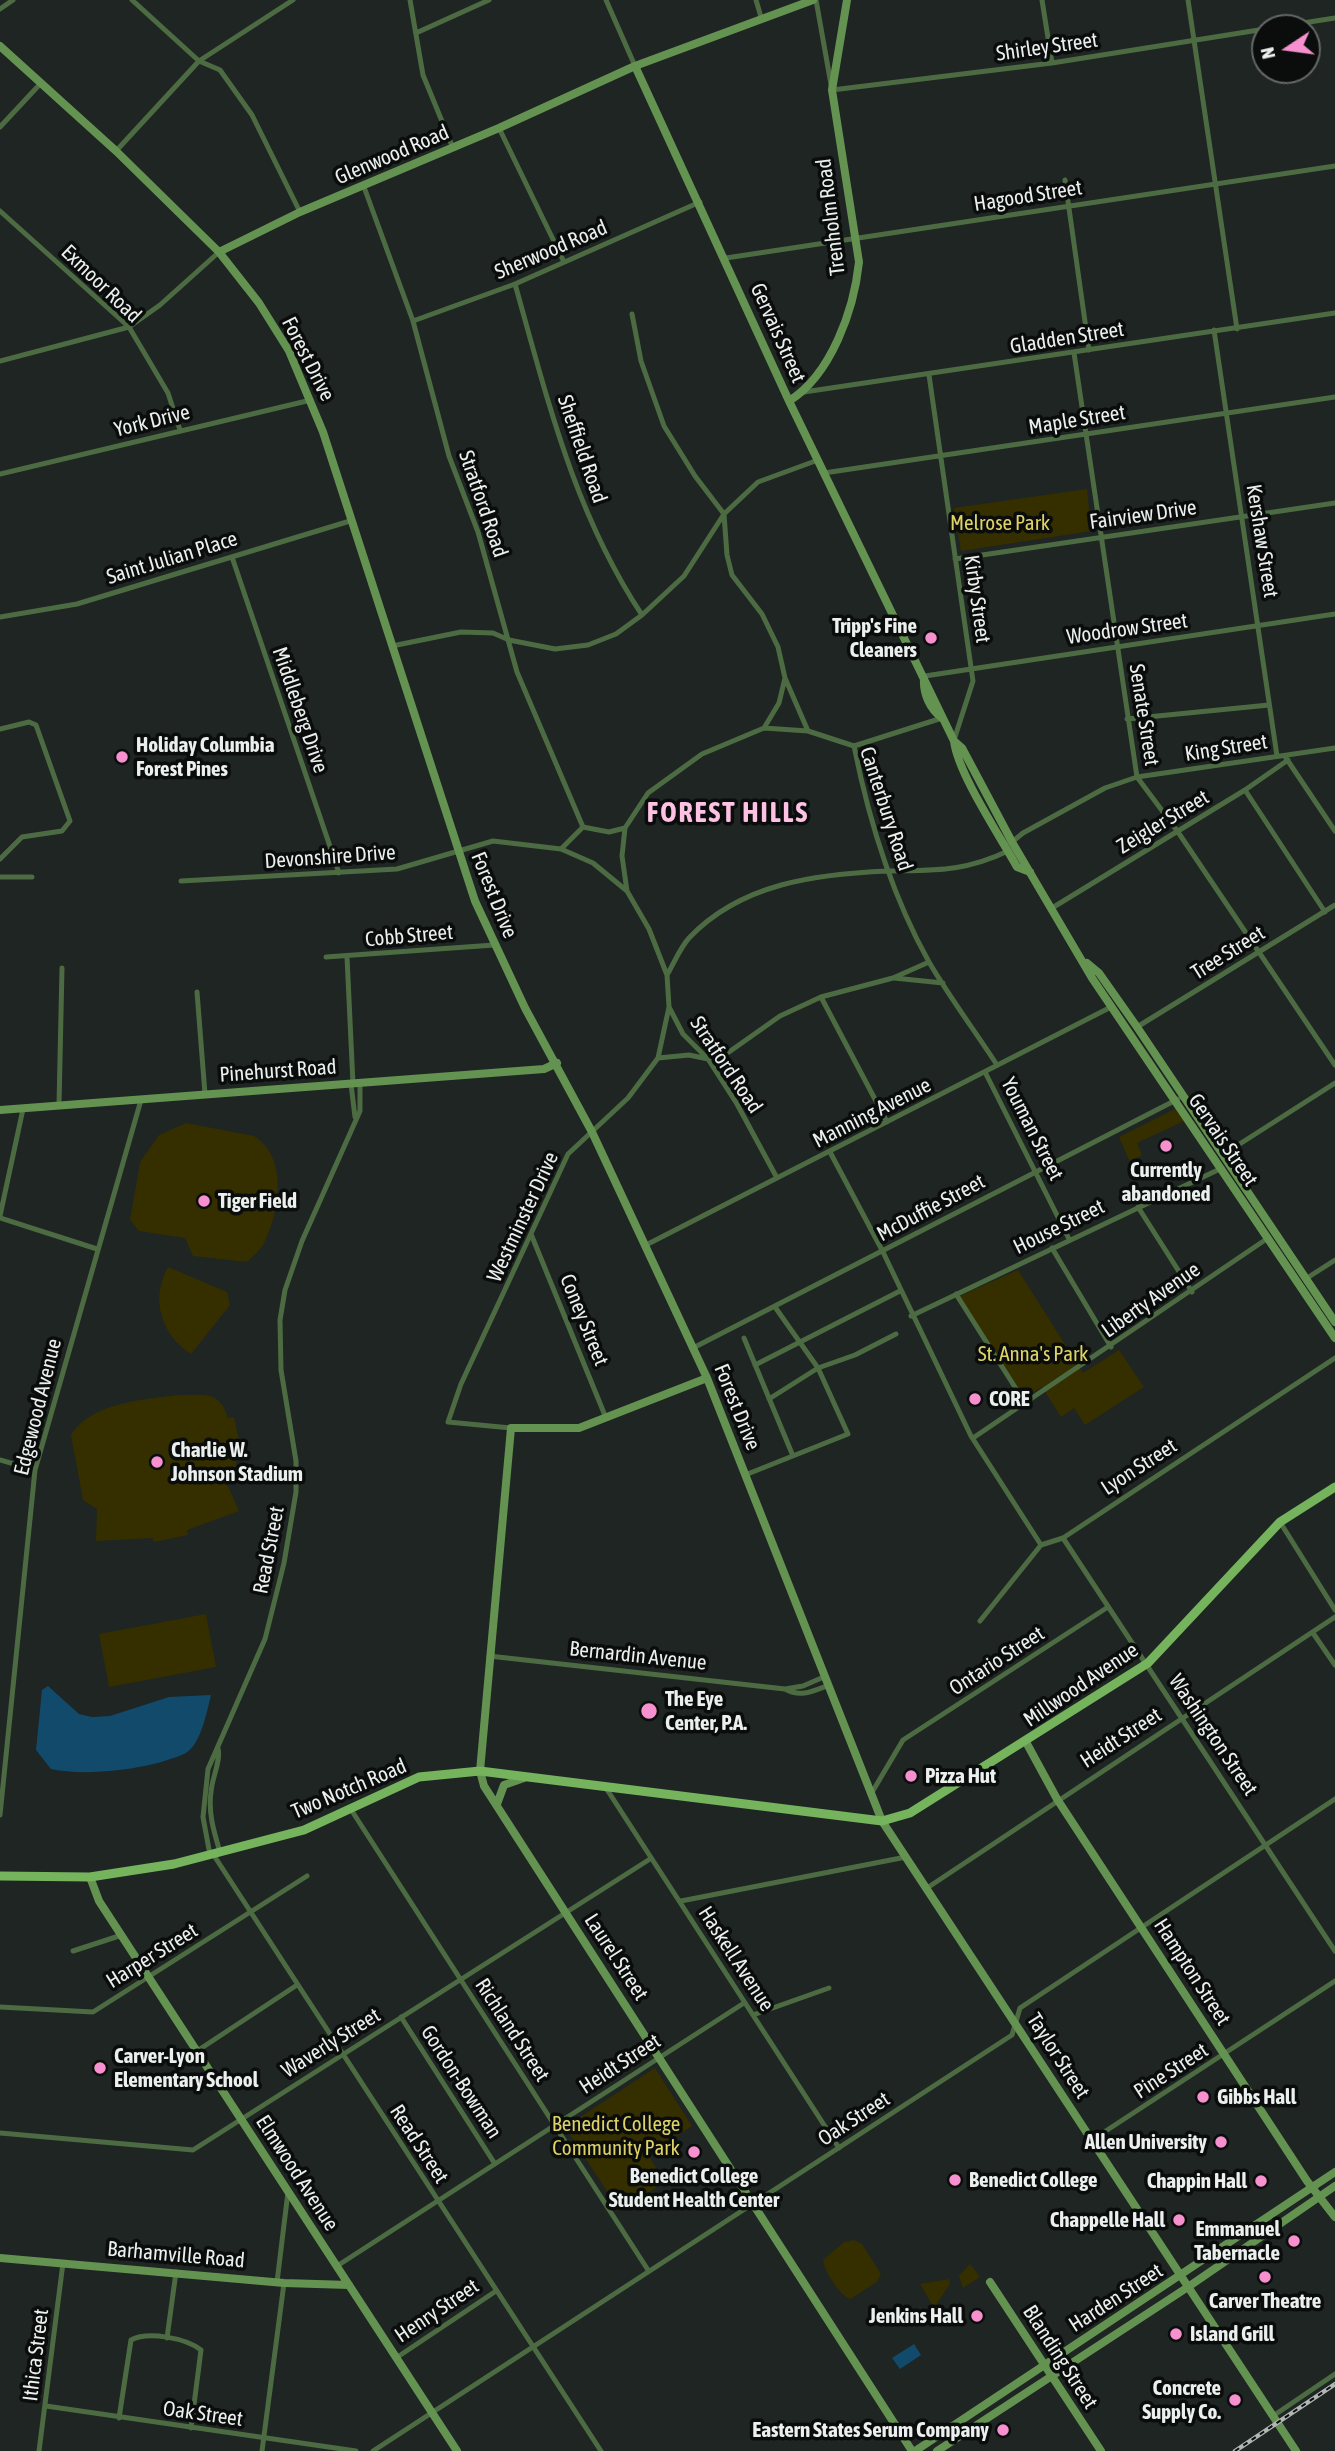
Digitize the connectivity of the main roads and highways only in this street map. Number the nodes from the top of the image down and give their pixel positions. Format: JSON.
{"nodes":[{"id":1,"x":815,"y":0,"type":"edge"},
{"id":2,"x":847,"y":0,"type":"edge"},
{"id":3,"x":0,"y":46,"type":"edge"},
{"id":4,"x":635,"y":66,"type":"junction"},
{"id":5,"x":219,"y":252,"type":"junction"},
{"id":6,"x":789,"y":401,"type":"junction"},
{"id":7,"x":1085,"y":961,"type":"junction"},
{"id":8,"x":557,"y":1063,"type":"junction"},
{"id":9,"x":1179,"y":1098,"type":"junction"},
{"id":10,"x":0,"y":1110,"type":"edge"},
{"id":11,"x":1272,"y":1235,"type":"junction"},
{"id":12,"x":1335,"y":1322,"type":"edge"},
{"id":13,"x":1335,"y":1338,"type":"edge"},
{"id":14,"x":707,"y":1378,"type":"junction"},
{"id":15,"x":1335,"y":1486,"type":"edge"},
{"id":16,"x":1026,"y":1742,"type":"junction"},
{"id":17,"x":480,"y":1771,"type":"junction"},
{"id":18,"x":530,"y":1778,"type":"junction"},
{"id":19,"x":498,"y":1807,"type":"junction"},
{"id":20,"x":882,"y":1821,"type":"junction"},
{"id":21,"x":0,"y":1876,"type":"edge"},
{"id":22,"x":90,"y":1877,"type":"junction"},
{"id":23,"x":1335,"y":2172,"type":"edge"},
{"id":24,"x":1335,"y":2186,"type":"edge"},
{"id":25,"x":1312,"y":2187,"type":"junction"},
{"id":26,"x":1320,"y":2195,"type":"junction"},
{"id":27,"x":1335,"y":2217,"type":"edge"},
{"id":28,"x":0,"y":2258,"type":"edge"},
{"id":29,"x":1181,"y":2276,"type":"junction"},
{"id":30,"x":990,"y":2282,"type":"dead end"},
{"id":31,"x":349,"y":2285,"type":"junction"},
{"id":32,"x":1188,"y":2287,"type":"junction"},
{"id":33,"x":1045,"y":2366,"type":"junction"},
{"id":34,"x":1052,"y":2376,"type":"junction"},
{"id":35,"x":457,"y":2451,"type":"edge"},
{"id":36,"x":913,"y":2451,"type":"edge"},
{"id":37,"x":937,"y":2451,"type":"edge"},
{"id":38,"x":1101,"y":2451,"type":"edge"},
{"id":39,"x":1296,"y":2451,"type":"edge"}],
"edges":[{"from":1,"to":4,"type":"main road","name":"Glenwood Road"},
{"from":2,"to":6,"type":"main road","name":"Trenholm Road"},
{"from":3,"to":5,"type":"main road","name":"Forest Drive"},
{"from":4,"to":5,"type":"main road","name":"Glenwood Road"},
{"from":4,"to":6,"type":"main road","name":"Gervais Street"},
{"from":5,"to":8,"type":"main road","name":"Forest Drive"},
{"from":6,"to":7,"type":"main road","name":"Gervais Street"},
{"from":7,"to":9,"type":"main road","name":"Gervais Street"},
{"from":7,"to":9,"type":"main road","name":"Gervais Street"},
{"from":8,"to":10,"type":"main road","name":"Pinehurst Road"},
{"from":8,"to":14,"type":"main road","name":"Forest Drive"},
{"from":9,"to":11,"type":"main road","name":"Gervais Street"},
{"from":9,"to":11,"type":"main road","name":"Gervais Street"},
{"from":11,"to":12,"type":"main road","name":"Gervais Street"},
{"from":11,"to":13,"type":"main road","name":"Gervais Street"},
{"from":14,"to":17,"type":"main road"},
{"from":14,"to":20,"type":"main road","name":"Forest Drive"},
{"from":15,"to":16,"type":"main road","name":"Millwood Avenue"},
{"from":16,"to":20,"type":"main road","name":"Millwood Avenue"},
{"from":16,"to":25,"type":"main road","name":"Hampton Street"},
{"from":17,"to":18,"type":"main road","name":"Two Notch Road"},
{"from":17,"to":19,"type":"main road","name":"Laurel Street"},
{"from":17,"to":22,"type":"main road","name":"Two Notch Road"},
{"from":18,"to":19,"type":"main road"},
{"from":18,"to":20,"type":"main road","name":"Two Notch Road"},
{"from":19,"to":36,"type":"main road","name":"Laurel Street"},
{"from":20,"to":29,"type":"main road","name":"Taylor Street"},
{"from":21,"to":22,"type":"main road","name":"Two Notch Road"},
{"from":22,"to":31,"type":"main road","name":"Elmwood Avenue"},
{"from":23,"to":25,"type":"main road","name":"Harden Street"},
{"from":24,"to":26,"type":"main road","name":"Harden Street"},
{"from":25,"to":26,"type":"main road","name":"Hampton Street"},
{"from":25,"to":29,"type":"main road","name":"Harden Street"},
{"from":26,"to":27,"type":"main road","name":"Hampton Street"},
{"from":26,"to":32,"type":"main road","name":"Harden Street"},
{"from":28,"to":31,"type":"main road","name":"Barhamville Road"},
{"from":29,"to":32,"type":"main road","name":"Taylor Street"},
{"from":29,"to":33,"type":"main road","name":"Harden Street"},
{"from":30,"to":33,"type":"main road","name":"Blanding Street"},
{"from":31,"to":35,"type":"main road","name":"Elmwood Avenue"},
{"from":32,"to":34,"type":"main road","name":"Harden Street"},
{"from":32,"to":39,"type":"main road","name":"Taylor Street"},
{"from":33,"to":34,"type":"main road","name":"Blanding Street"},
{"from":33,"to":36,"type":"main road","name":"Harden Street"},
{"from":34,"to":37,"type":"main road","name":"Harden Street"},
{"from":34,"to":38,"type":"main road","name":"Blanding Street"}]}
